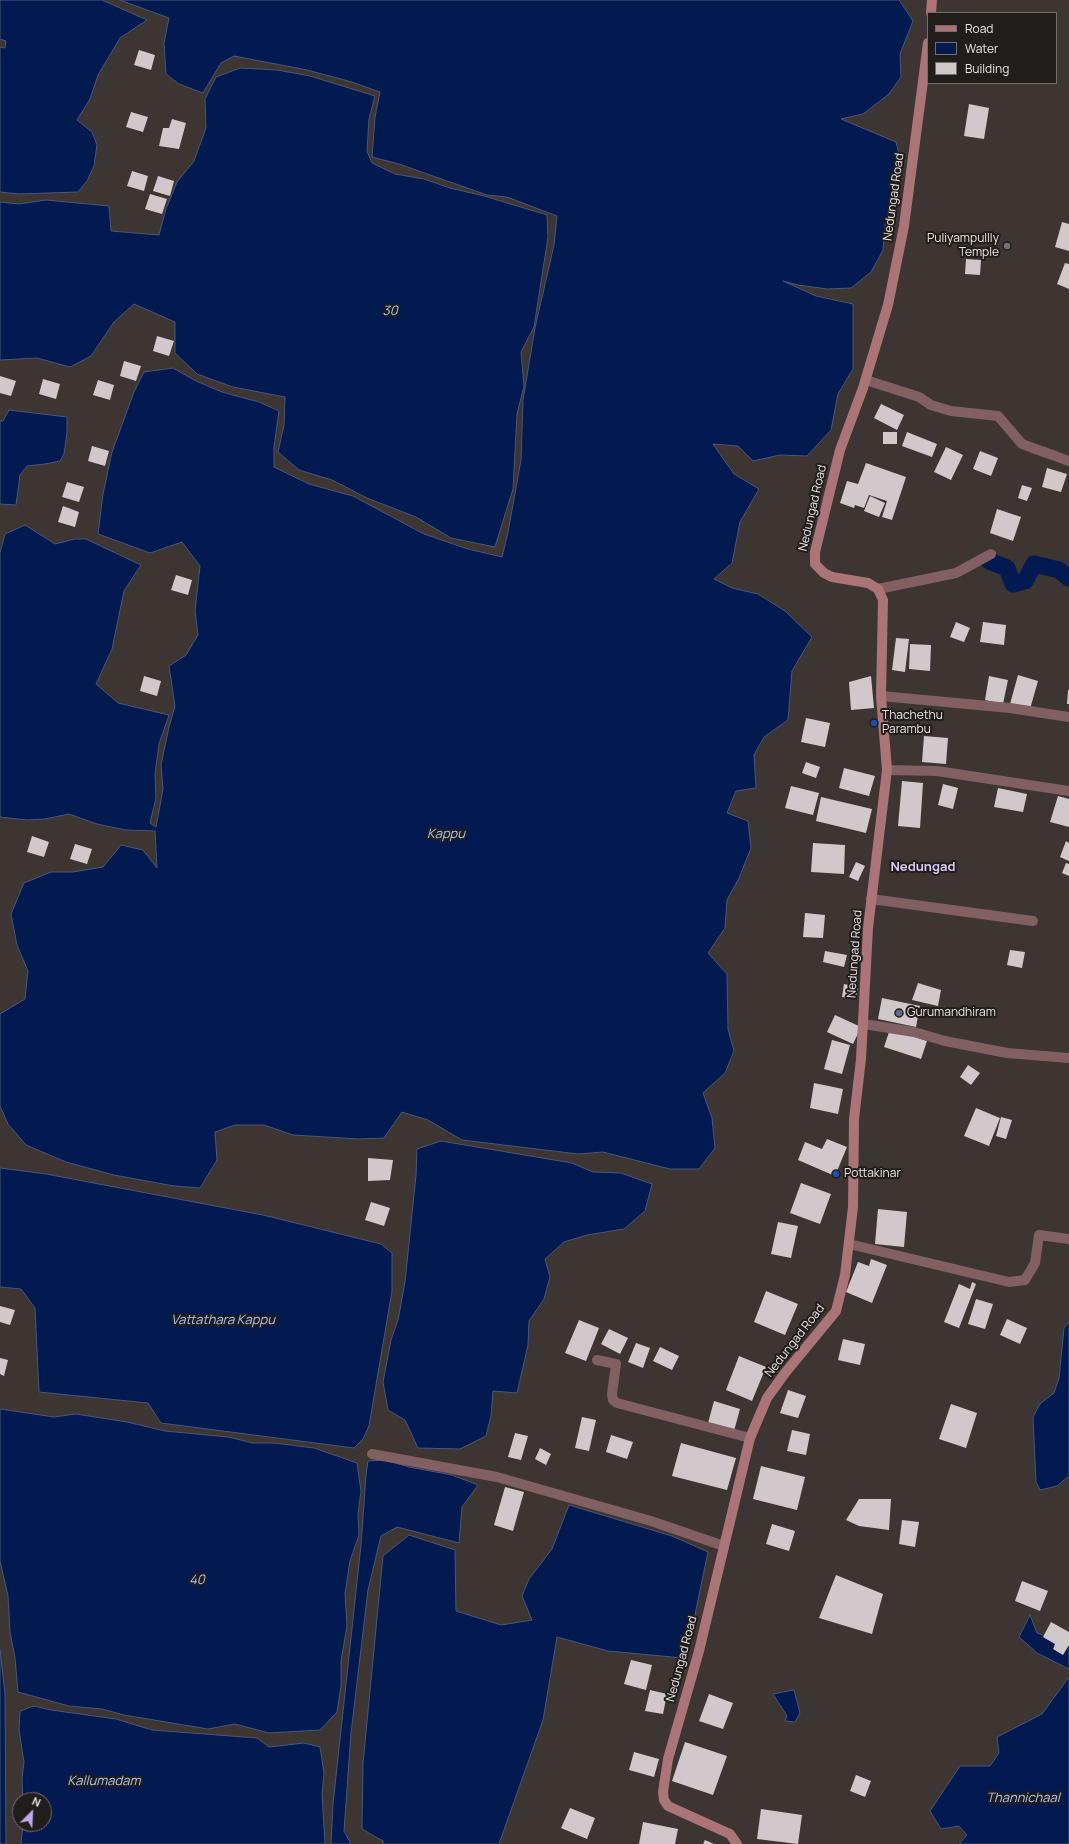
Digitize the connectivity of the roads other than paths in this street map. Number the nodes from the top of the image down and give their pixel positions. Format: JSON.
{"nodes":[{"id":1,"x":932,"y":0,"type":"edge"},
{"id":2,"x":931,"y":12,"type":"edge"},
{"id":3,"x":927,"y":50,"type":"edge"},
{"id":4,"x":866,"y":380,"type":"junction"},
{"id":5,"x":1069,"y":460,"type":"edge"},
{"id":6,"x":991,"y":554,"type":"dead end"},
{"id":7,"x":878,"y":589,"type":"junction"},
{"id":8,"x":881,"y":696,"type":"junction"},
{"id":9,"x":1069,"y":718,"type":"edge"},
{"id":10,"x":887,"y":770,"type":"junction"},
{"id":11,"x":1069,"y":792,"type":"edge"},
{"id":12,"x":871,"y":899,"type":"junction"},
{"id":13,"x":1033,"y":921,"type":"dead end"},
{"id":14,"x":864,"y":1024,"type":"junction"},
{"id":15,"x":1069,"y":1058,"type":"edge"},
{"id":16,"x":1069,"y":1240,"type":"edge"},
{"id":17,"x":849,"y":1244,"type":"junction"},
{"id":18,"x":597,"y":1360,"type":"dead end"},
{"id":19,"x":750,"y":1438,"type":"junction"},
{"id":20,"x":372,"y":1454,"type":"dead end"},
{"id":21,"x":724,"y":1546,"type":"junction"},
{"id":22,"x":737,"y":1844,"type":"edge"}],
"edges":[{"from":1,"to":2,"type":"main road"},
{"from":3,"to":4,"type":"main road","name":"Nedungad Road"},
{"from":4,"to":5,"type":"street"},
{"from":4,"to":7,"type":"main road","name":"Nedungad Road"},
{"from":6,"to":7,"type":"street"},
{"from":7,"to":8,"type":"main road","name":"Nedungad Road"},
{"from":8,"to":9,"type":"street"},
{"from":8,"to":10,"type":"main road","name":"Nedungad Road"},
{"from":10,"to":11,"type":"street"},
{"from":10,"to":12,"type":"main road","name":"Nedungad Road"},
{"from":12,"to":13,"type":"street"},
{"from":12,"to":14,"type":"main road","name":"Nedungad Road"},
{"from":14,"to":15,"type":"street"},
{"from":14,"to":17,"type":"main road","name":"Nedungad Road"},
{"from":16,"to":17,"type":"street"},
{"from":17,"to":19,"type":"main road","name":"Nedungad Road"},
{"from":18,"to":19,"type":"street"},
{"from":19,"to":21,"type":"main road","name":"Nedungad Road"},
{"from":20,"to":21,"type":"street"},
{"from":21,"to":22,"type":"main road","name":"Nedungad Road"}]}
